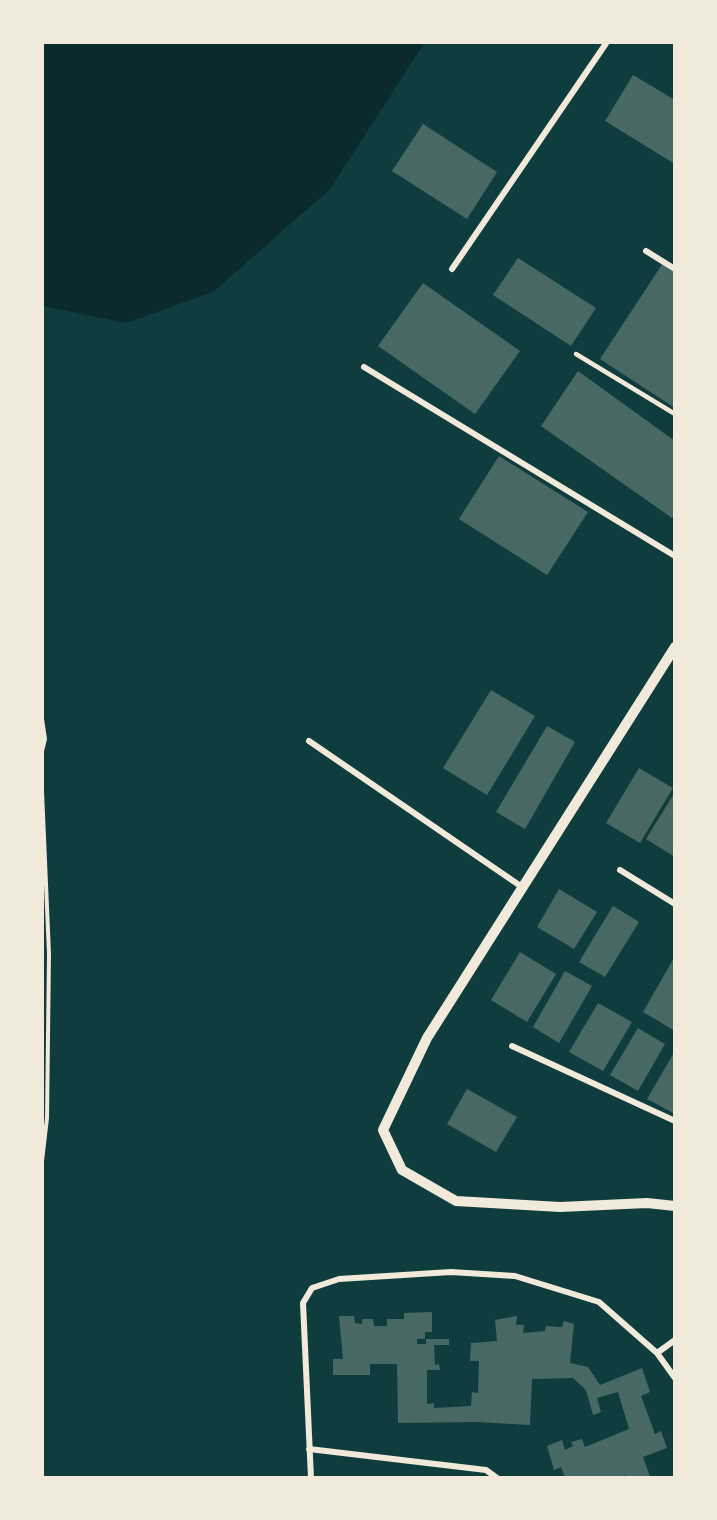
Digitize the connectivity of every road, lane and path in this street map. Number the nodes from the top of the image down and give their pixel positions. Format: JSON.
{"nodes":[{"id":1,"x":607,"y":42,"type":"edge"},
{"id":2,"x":646,"y":251,"type":"dead end"},
{"id":3,"x":452,"y":269,"type":"dead end"},
{"id":4,"x":675,"y":269,"type":"edge"},
{"id":5,"x":576,"y":354,"type":"dead end"},
{"id":6,"x":364,"y":367,"type":"dead end"},
{"id":7,"x":675,"y":414,"type":"edge"},
{"id":8,"x":675,"y":556,"type":"edge"},
{"id":9,"x":675,"y":647,"type":"edge"},
{"id":10,"x":42,"y":719,"type":"edge"},
{"id":11,"x":309,"y":741,"type":"dead end"},
{"id":12,"x":42,"y":750,"type":"edge"},
{"id":13,"x":42,"y":790,"type":"edge"},
{"id":14,"x":620,"y":870,"type":"dead end"},
{"id":15,"x":522,"y":887,"type":"junction"},
{"id":16,"x":675,"y":904,"type":"edge"},
{"id":17,"x":512,"y":1046,"type":"dead end"},
{"id":18,"x":675,"y":1121,"type":"edge"},
{"id":19,"x":42,"y":1161,"type":"edge"},
{"id":20,"x":675,"y":1206,"type":"edge"},
{"id":21,"x":675,"y":1340,"type":"edge"},
{"id":22,"x":657,"y":1353,"type":"junction"},
{"id":23,"x":675,"y":1378,"type":"edge"},
{"id":24,"x":309,"y":1449,"type":"junction"},
{"id":25,"x":311,"y":1478,"type":"edge"},
{"id":26,"x":497,"y":1478,"type":"edge"}],
"edges":[{"from":1,"to":3,"type":"street"},
{"from":2,"to":4,"type":"street"},
{"from":5,"to":7,"type":"lane"},
{"from":6,"to":8,"type":"street"},
{"from":9,"to":15,"type":"street"},
{"from":10,"to":12,"type":"path"},
{"from":11,"to":15,"type":"street"},
{"from":13,"to":19,"type":"path"},
{"from":14,"to":16,"type":"street"},
{"from":15,"to":20,"type":"street"},
{"from":17,"to":18,"type":"street"},
{"from":21,"to":22,"type":"street"},
{"from":22,"to":23,"type":"street"},
{"from":22,"to":24,"type":"street"},
{"from":24,"to":25,"type":"street"},
{"from":24,"to":26,"type":"street"}]}
